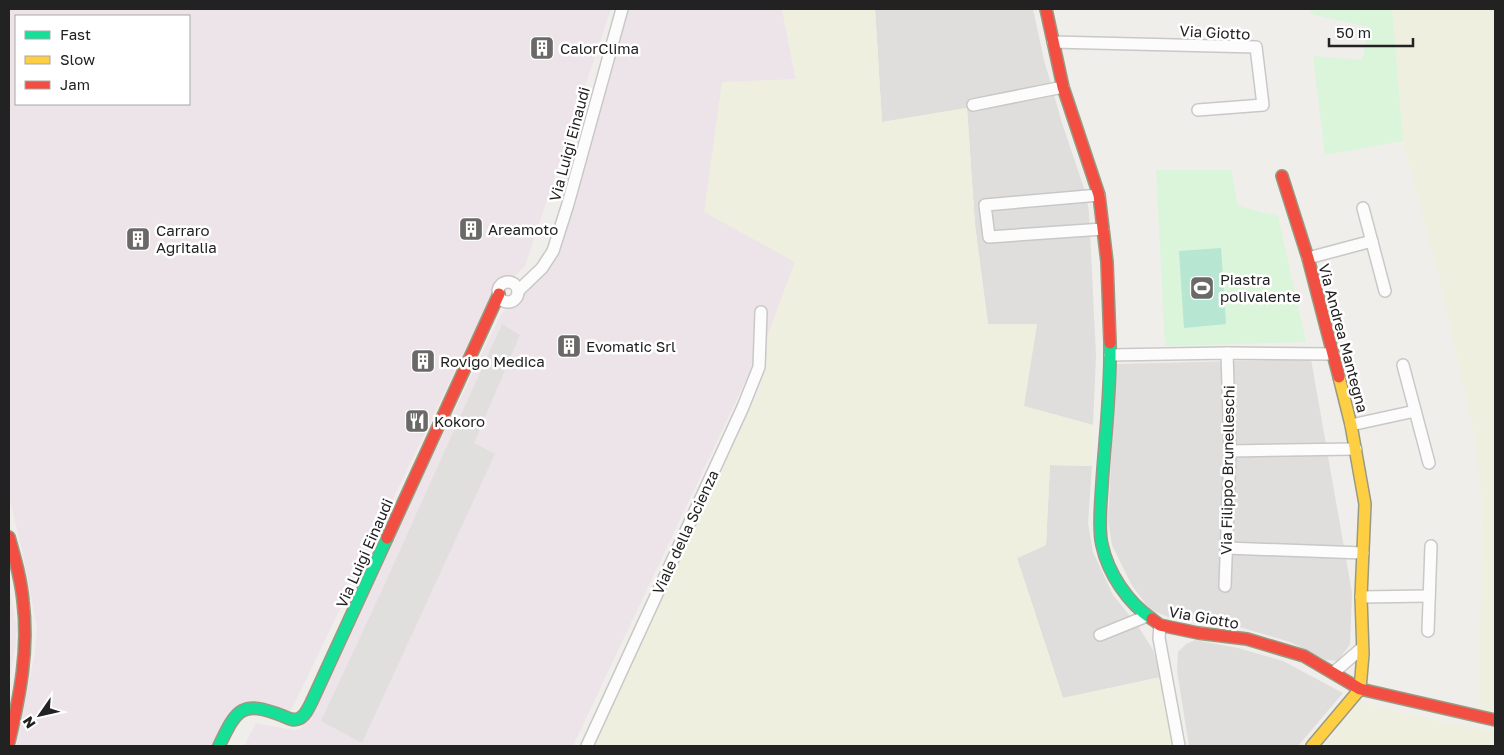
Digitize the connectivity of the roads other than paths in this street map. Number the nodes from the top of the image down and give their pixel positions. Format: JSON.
{"nodes":[{"id":1,"x":622,"y":9,"type":"edge"},
{"id":2,"x":1046,"y":9,"type":"edge"},
{"id":3,"x":1052,"y":42,"type":"junction"},
{"id":4,"x":1063,"y":88,"type":"junction"},
{"id":5,"x":973,"y":105,"type":"dead end"},
{"id":6,"x":1198,"y":110,"type":"dead end"},
{"id":7,"x":1282,"y":176,"type":"dead end"},
{"id":8,"x":1099,"y":196,"type":"junction"},
{"id":9,"x":1362,"y":208,"type":"dead end"},
{"id":10,"x":1103,"y":229,"type":"junction"},
{"id":11,"x":1372,"y":241,"type":"junction"},
{"id":12,"x":1308,"y":258,"type":"junction"},
{"id":13,"x":515,"y":287,"type":"junction"},
{"id":14,"x":1385,"y":292,"type":"dead end"},
{"id":15,"x":499,"y":299,"type":"junction"},
{"id":16,"x":761,"y":312,"type":"dead end"},
{"id":17,"x":1228,"y":353,"type":"junction"},
{"id":18,"x":1110,"y":354,"type":"junction"},
{"id":19,"x":1333,"y":354,"type":"junction"},
{"id":20,"x":1403,"y":365,"type":"dead end"},
{"id":21,"x":1416,"y":411,"type":"junction"},
{"id":22,"x":1351,"y":425,"type":"junction"},
{"id":23,"x":1356,"y":449,"type":"junction"},
{"id":24,"x":1230,"y":451,"type":"junction"},
{"id":25,"x":1429,"y":463,"type":"dead end"},
{"id":26,"x":9,"y":537,"type":"edge"},
{"id":27,"x":1430,"y":546,"type":"dead end"},
{"id":28,"x":1226,"y":548,"type":"junction"},
{"id":29,"x":1363,"y":554,"type":"junction"},
{"id":30,"x":12,"y":560,"type":"edge"},
{"id":31,"x":1225,"y":586,"type":"dead end"},
{"id":32,"x":1429,"y":596,"type":"junction"},
{"id":33,"x":1361,"y":597,"type":"junction"},
{"id":34,"x":1147,"y":616,"type":"junction"},
{"id":35,"x":1160,"y":625,"type":"junction"},
{"id":36,"x":1428,"y":631,"type":"dead end"},
{"id":37,"x":1100,"y":635,"type":"dead end"},
{"id":38,"x":1362,"y":651,"type":"junction"},
{"id":39,"x":1333,"y":673,"type":"junction"},
{"id":40,"x":1360,"y":689,"type":"junction"},
{"id":41,"x":1495,"y":720,"type":"edge"},
{"id":42,"x":9,"y":742,"type":"edge"},
{"id":43,"x":219,"y":746,"type":"edge"},
{"id":44,"x":587,"y":746,"type":"edge"},
{"id":45,"x":1179,"y":746,"type":"edge"},
{"id":46,"x":1312,"y":746,"type":"edge"}],
"edges":[{"from":1,"to":13,"type":"street","name":"Via Luigi Einaudi"},
{"from":2,"to":3,"type":"street","name":"Via Giotto"},
{"from":3,"to":4,"type":"street","name":"Via Giotto"},
{"from":3,"to":6,"type":"street","name":"Via Giotto"},
{"from":4,"to":5,"type":"street"},
{"from":4,"to":8,"type":"street","name":"Via Giotto"},
{"from":7,"to":12,"type":"street","name":"Via Andrea Mantegna"},
{"from":8,"to":10,"type":"street","name":"Via Giotto"},
{"from":8,"to":10,"type":"street"},
{"from":9,"to":11,"type":"street"},
{"from":10,"to":18,"type":"street","name":"Via Giotto"},
{"from":11,"to":12,"type":"street","name":"Via Andrea Mantegna"},
{"from":11,"to":14,"type":"street"},
{"from":12,"to":19,"type":"street","name":"Via Andrea Mantegna"},
{"from":13,"to":15,"type":"street"},
{"from":13,"to":15,"type":"street"},
{"from":15,"to":43,"type":"street","name":"Via Luigi Einaudi"},
{"from":16,"to":44,"type":"street","name":"Viale della Scienza"},
{"from":17,"to":18,"type":"street"},
{"from":17,"to":19,"type":"street"},
{"from":17,"to":24,"type":"street","name":"Via Filippo Brunelleschi"},
{"from":18,"to":34,"type":"street","name":"Via Giotto"},
{"from":19,"to":22,"type":"street","name":"Via Andrea Mantegna"},
{"from":20,"to":21,"type":"street"},
{"from":21,"to":22,"type":"street","name":"Via Andrea Mantegna"},
{"from":21,"to":25,"type":"street"},
{"from":22,"to":23,"type":"street","name":"Via Andrea Mantegna"},
{"from":23,"to":24,"type":"street"},
{"from":23,"to":29,"type":"street","name":"Via Andrea Mantegna"},
{"from":24,"to":28,"type":"street","name":"Via Filippo Brunelleschi"},
{"from":26,"to":30,"type":"street"},
{"from":27,"to":32,"type":"street"},
{"from":28,"to":29,"type":"street"},
{"from":28,"to":31,"type":"street","name":"Via Filippo Brunelleschi"},
{"from":29,"to":33,"type":"street","name":"Via Andrea Mantegna"},
{"from":30,"to":42,"type":"street"},
{"from":32,"to":33,"type":"street"},
{"from":32,"to":36,"type":"street"},
{"from":33,"to":38,"type":"street","name":"Via Andrea Mantegna"},
{"from":34,"to":35,"type":"street","name":"Via Giotto"},
{"from":34,"to":37,"type":"street"},
{"from":35,"to":39,"type":"street","name":"Via Giotto"},
{"from":35,"to":45,"type":"street"},
{"from":38,"to":39,"type":"street"},
{"from":38,"to":40,"type":"street","name":"Via Andrea Mantegna"},
{"from":39,"to":40,"type":"street","name":"Via Giotto"},
{"from":40,"to":41,"type":"street","name":"Via Giotto"},
{"from":40,"to":46,"type":"street"}]}
